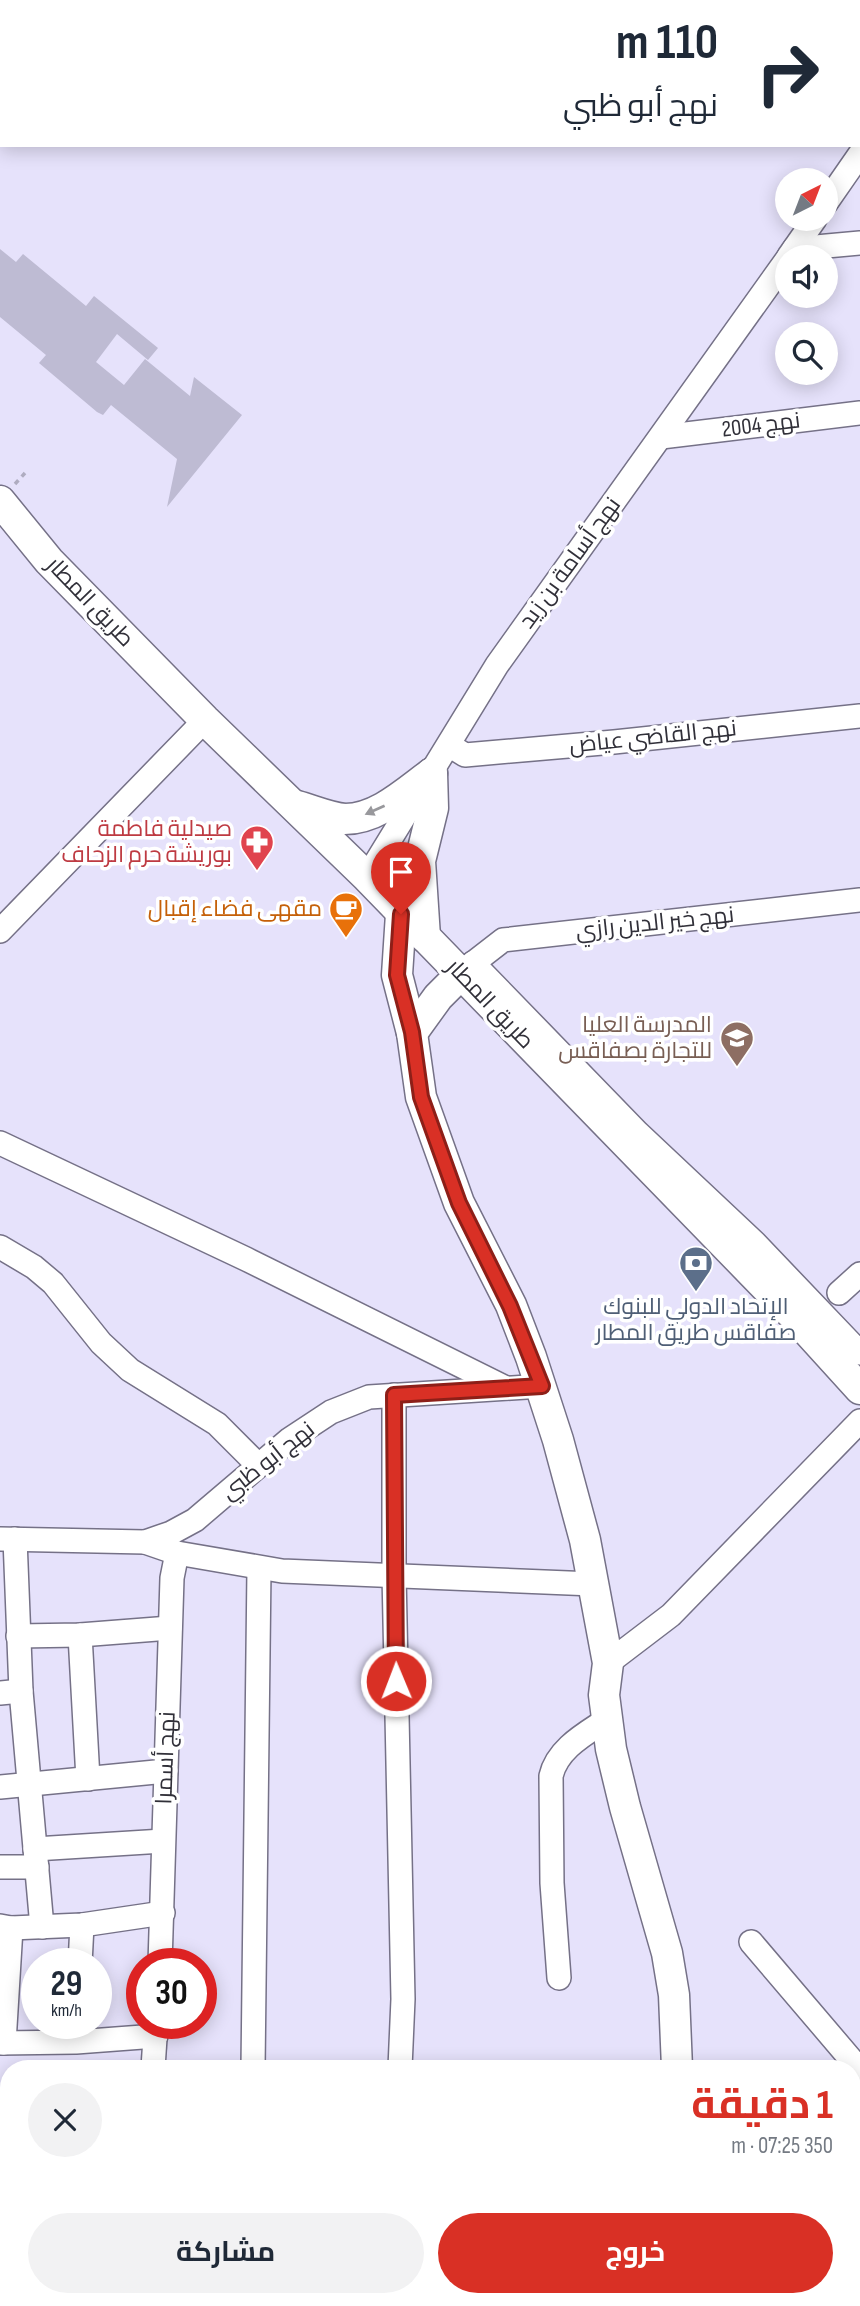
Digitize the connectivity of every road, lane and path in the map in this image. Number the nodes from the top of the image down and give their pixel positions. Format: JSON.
{"nodes":[{"id":1,"x":860,"y":154,"type":"edge"},
{"id":2,"x":838,"y":186,"type":"edge"},
{"id":3,"x":860,"y":243,"type":"edge"},
{"id":4,"x":838,"y":247,"type":"edge"},
{"id":5,"x":775,"y":276,"type":"edge"},
{"id":6,"x":860,"y":413,"type":"edge"},
{"id":7,"x":661,"y":437,"type":"junction"},
{"id":8,"x":0,"y":501,"type":"edge"},
{"id":9,"x":860,"y":716,"type":"edge"},
{"id":10,"x":205,"y":720,"type":"junction"},
{"id":11,"x":449,"y":745,"type":"junction"},
{"id":12,"x":432,"y":773,"type":"junction"},
{"id":13,"x":293,"y":806,"type":"junction"},
{"id":14,"x":367,"y":877,"type":"junction"},
{"id":15,"x":860,"y":900,"type":"edge"},
{"id":16,"x":401,"y":914,"type":"junction"},
{"id":17,"x":0,"y":931,"type":"edge"},
{"id":18,"x":425,"y":937,"type":"junction"},
{"id":19,"x":467,"y":968,"type":"junction"},
{"id":20,"x":412,"y":1032,"type":"junction"},
{"id":21,"x":0,"y":1143,"type":"edge"},
{"id":22,"x":0,"y":1247,"type":"edge"},
{"id":23,"x":860,"y":1274,"type":"edge"},
{"id":24,"x":839,"y":1293,"type":"dead end"},
{"id":25,"x":860,"y":1353,"type":"edge"},
{"id":26,"x":542,"y":1386,"type":"junction"},
{"id":27,"x":509,"y":1389,"type":"junction"},
{"id":28,"x":860,"y":1390,"type":"edge"},
{"id":29,"x":394,"y":1395,"type":"junction"},
{"id":30,"x":860,"y":1421,"type":"edge"},
{"id":31,"x":258,"y":1465,"type":"junction"},
{"id":32,"x":7,"y":1539,"type":"edge"},
{"id":33,"x":145,"y":1542,"type":"junction"},
{"id":34,"x":177,"y":1553,"type":"junction"},
{"id":35,"x":259,"y":1569,"type":"junction"},
{"id":36,"x":394,"y":1574,"type":"junction"},
{"id":37,"x":593,"y":1584,"type":"junction"},
{"id":38,"x":9,"y":1611,"type":"edge"},
{"id":39,"x":170,"y":1629,"type":"junction"},
{"id":40,"x":80,"y":1635,"type":"junction"},
{"id":41,"x":19,"y":1636,"type":"junction"},
{"id":42,"x":608,"y":1663,"type":"junction"},
{"id":43,"x":10,"y":1692,"type":"edge"},
{"id":44,"x":606,"y":1720,"type":"junction"},
{"id":45,"x":166,"y":1771,"type":"junction"},
{"id":46,"x":88,"y":1779,"type":"junction"},
{"id":47,"x":29,"y":1784,"type":"junction"},
{"id":48,"x":0,"y":1787,"type":"edge"},
{"id":49,"x":163,"y":1841,"type":"junction"},
{"id":50,"x":36,"y":1858,"type":"junction"},
{"id":51,"x":0,"y":1867,"type":"edge"},
{"id":52,"x":163,"y":1913,"type":"junction"},
{"id":53,"x":82,"y":1925,"type":"junction"},
{"id":54,"x":6,"y":1927,"type":"edge"},
{"id":55,"x":42,"y":1927,"type":"junction"},
{"id":56,"x":751,"y":1942,"type":"dead end"},
{"id":57,"x":81,"y":1948,"type":"edge"},
{"id":58,"x":161,"y":1948,"type":"edge"},
{"id":59,"x":559,"y":1978,"type":"dead end"},
{"id":60,"x":29,"y":2039,"type":"edge"},
{"id":61,"x":155,"y":2039,"type":"edge"},
{"id":62,"x":2,"y":2043,"type":"edge"},
{"id":63,"x":852,"y":2044,"type":"edge"},
{"id":64,"x":154,"y":2060,"type":"edge"},
{"id":65,"x":253,"y":2060,"type":"edge"},
{"id":66,"x":400,"y":2060,"type":"edge"},
{"id":67,"x":677,"y":2060,"type":"edge"}],
"edges":[{"from":1,"to":2,"type":"street"},
{"from":3,"to":4,"type":"street"},
{"from":5,"to":7,"type":"street","name":"نهج أسامة بن زيد"},
{"from":6,"to":7,"type":"street","name":"نهج 2004"},
{"from":7,"to":11,"type":"street","name":"نهج أسامة بن زيد"},
{"from":8,"to":10,"type":"main road","name":"طريق المطار"},
{"from":9,"to":11,"type":"street","name":"نهج القاضي عياض"},
{"from":10,"to":13,"type":"main road","name":"طريق المطار"},
{"from":10,"to":17,"type":"street"},
{"from":11,"to":12,"type":"street","name":"نهج أسامة بن زيد"},
{"from":12,"to":13,"type":"main road","one_way":true},
{"from":12,"to":14,"type":"street","name":"نهج أسامة بن زيد"},
{"from":12,"to":18,"type":"main road"},
{"from":13,"to":14,"type":"main road","name":"طريق المطار"},
{"from":14,"to":16,"type":"main road","name":"طريق المطار"},
{"from":15,"to":19,"type":"street","name":"نهج خير الدين رازي"},
{"from":16,"to":18,"type":"main road","name":"طريق المطار"},
{"from":16,"to":20,"type":"main road"},
{"from":18,"to":19,"type":"main road","name":"طريق المطار"},
{"from":19,"to":20,"type":"main road"},
{"from":19,"to":25,"type":"street"},
{"from":19,"to":28,"type":"main road","name":"طريق المطار"},
{"from":20,"to":26,"type":"main road"},
{"from":21,"to":27,"type":"street"},
{"from":22,"to":31,"type":"street"},
{"from":23,"to":24,"type":"street"},
{"from":26,"to":27,"type":"street","name":"نهج أبو ظبي"},
{"from":26,"to":37,"type":"main road"},
{"from":27,"to":29,"type":"street","name":"نهج أبو ظبي"},
{"from":29,"to":31,"type":"street","name":"نهج أبو ظبي"},
{"from":29,"to":36,"type":"street"},
{"from":30,"to":42,"type":"street"},
{"from":31,"to":33,"type":"street","name":"نهج أبو ظبي"},
{"from":32,"to":33,"type":"street","name":"نهج أبو ظبي"},
{"from":32,"to":38,"type":"street"},
{"from":33,"to":34,"type":"street"},
{"from":34,"to":35,"type":"street"},
{"from":34,"to":39,"type":"street","name":"نهج أسمرا"},
{"from":35,"to":36,"type":"street"},
{"from":35,"to":65,"type":"street"},
{"from":36,"to":37,"type":"street"},
{"from":36,"to":66,"type":"street"},
{"from":37,"to":42,"type":"main road"},
{"from":38,"to":41,"type":"street"},
{"from":39,"to":40,"type":"street"},
{"from":39,"to":45,"type":"street","name":"نهج أسمرا"},
{"from":40,"to":41,"type":"street"},
{"from":40,"to":46,"type":"street"},
{"from":41,"to":43,"type":"street"},
{"from":42,"to":44,"type":"main road"},
{"from":43,"to":47,"type":"street"},
{"from":44,"to":59,"type":"street"},
{"from":44,"to":67,"type":"main road"},
{"from":45,"to":46,"type":"street"},
{"from":45,"to":49,"type":"street","name":"نهج أسمرا"},
{"from":46,"to":47,"type":"street"},
{"from":47,"to":48,"type":"street"},
{"from":47,"to":50,"type":"street"},
{"from":49,"to":50,"type":"street"},
{"from":49,"to":52,"type":"street","name":"نهج أسمرا"},
{"from":50,"to":51,"type":"street"},
{"from":50,"to":55,"type":"street"},
{"from":52,"to":53,"type":"street"},
{"from":52,"to":58,"type":"street","name":"نهج أسمرا"},
{"from":53,"to":55,"type":"street"},
{"from":53,"to":57,"type":"street"},
{"from":54,"to":55,"type":"street"},
{"from":54,"to":62,"type":"street"},
{"from":56,"to":63,"type":"street"},
{"from":60,"to":62,"type":"street"},
{"from":61,"to":64,"type":"street"}]}
